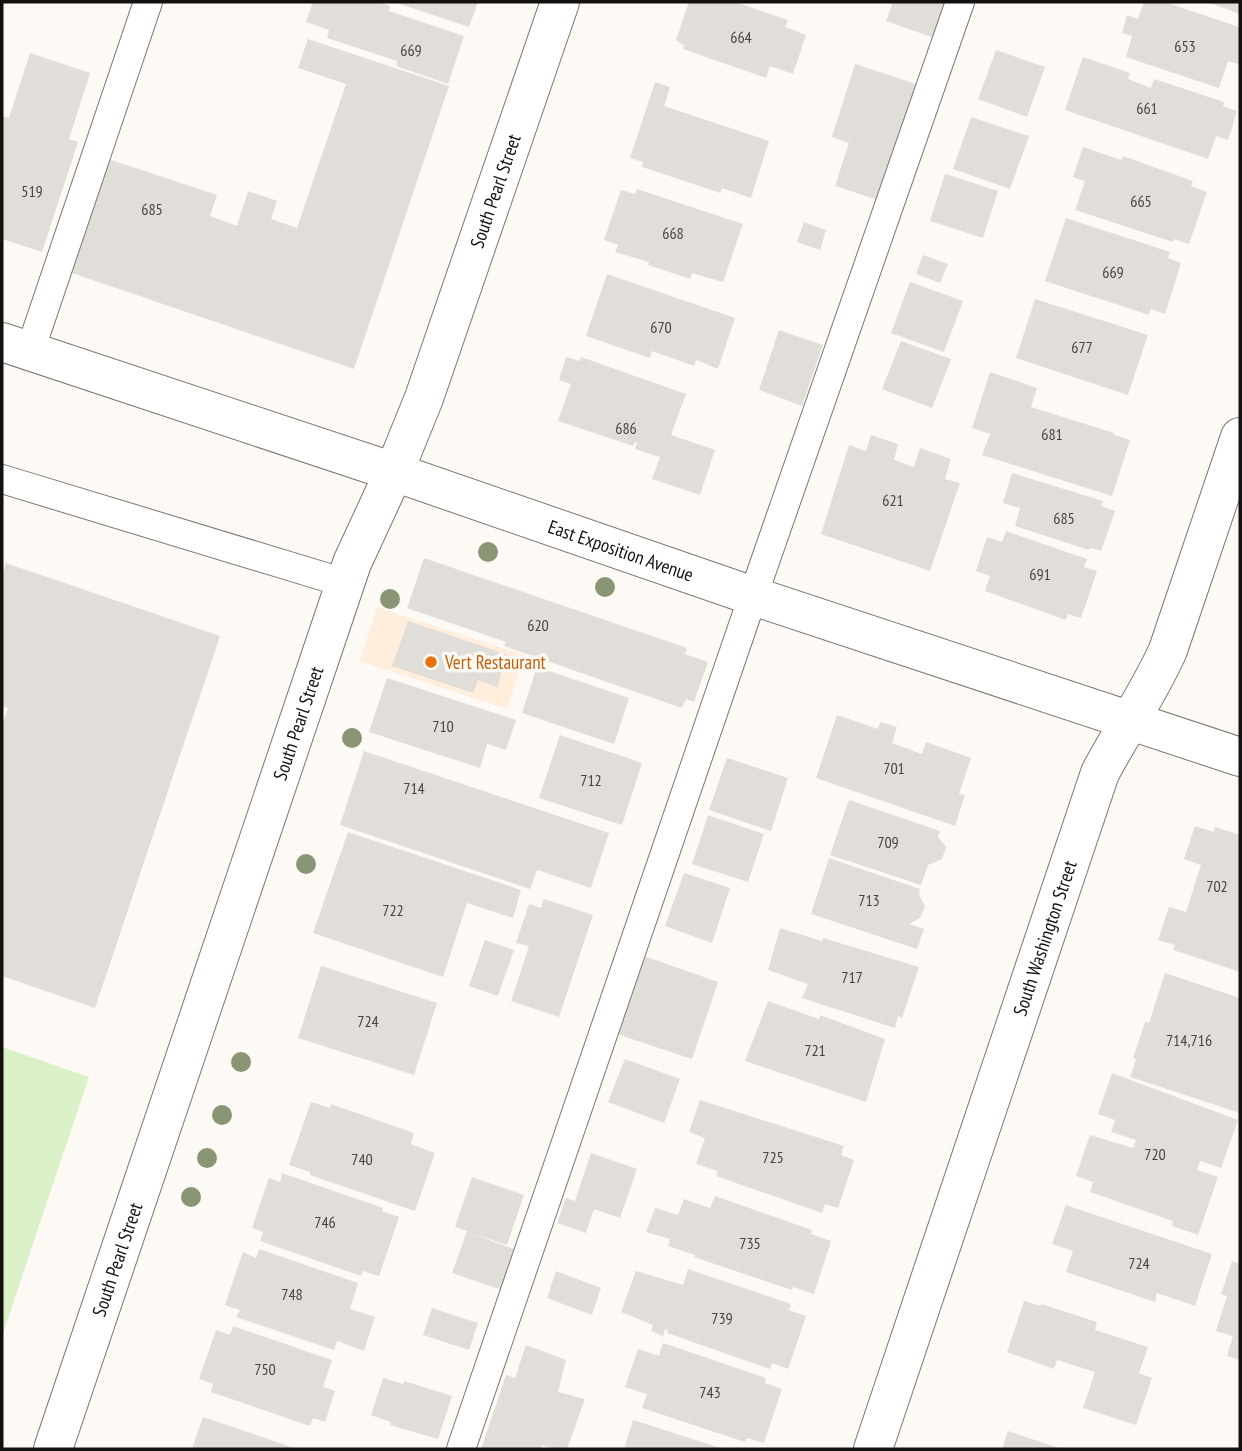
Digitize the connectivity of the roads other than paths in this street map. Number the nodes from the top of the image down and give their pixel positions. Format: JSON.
{"nodes":[{"id":1,"x":148,"y":2,"type":"edge"},
{"id":2,"x":560,"y":2,"type":"edge"},
{"id":3,"x":960,"y":2,"type":"edge"},
{"id":4,"x":16,"y":346,"type":"edge"},
{"id":5,"x":1240,"y":437,"type":"edge"},
{"id":6,"x":394,"y":472,"type":"junction"},
{"id":7,"x":2,"y":479,"type":"edge"},
{"id":8,"x":345,"y":583,"type":"junction"},
{"id":9,"x":754,"y":596,"type":"junction"},
{"id":10,"x":1132,"y":720,"type":"junction"},
{"id":11,"x":1240,"y":757,"type":"edge"},
{"id":12,"x":53,"y":1449,"type":"edge"},
{"id":13,"x":461,"y":1449,"type":"edge"},
{"id":14,"x":873,"y":1449,"type":"edge"}],
"edges":[{"from":1,"to":4,"type":"lane"},
{"from":2,"to":6,"type":"street","name":"South Pearl Street"},
{"from":3,"to":9,"type":"lane"},
{"from":4,"to":6,"type":"street","name":"East Exposition Avenue"},
{"from":5,"to":10,"type":"street","name":"South Washington Street"},
{"from":6,"to":8,"type":"street","name":"South Pearl Street"},
{"from":6,"to":9,"type":"street","name":"East Exposition Avenue"},
{"from":7,"to":8,"type":"lane"},
{"from":8,"to":12,"type":"street","name":"South Pearl Street"},
{"from":9,"to":10,"type":"street","name":"East Exposition Avenue"},
{"from":9,"to":13,"type":"lane"},
{"from":10,"to":11,"type":"street","name":"East Exposition Avenue"},
{"from":10,"to":14,"type":"street","name":"South Washington Street"}]}
